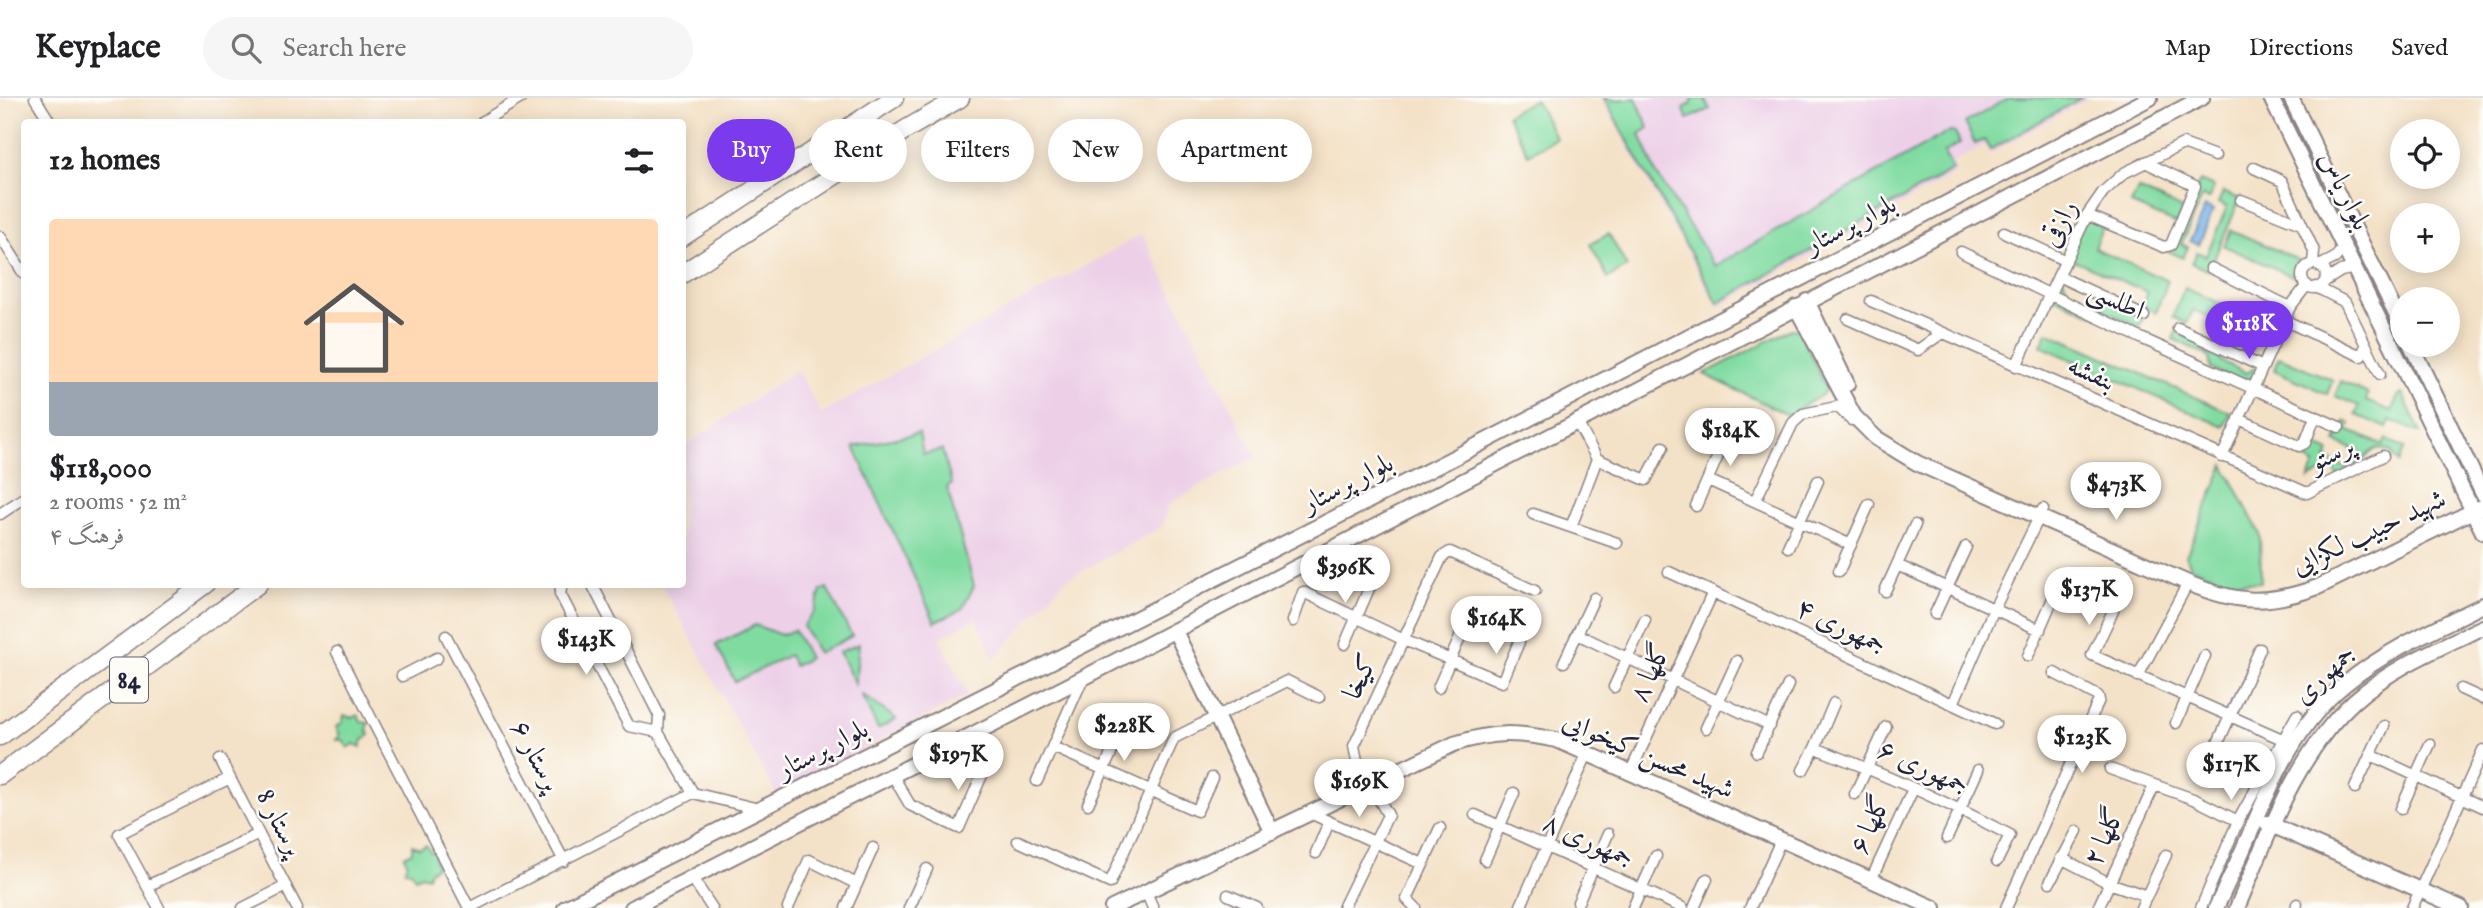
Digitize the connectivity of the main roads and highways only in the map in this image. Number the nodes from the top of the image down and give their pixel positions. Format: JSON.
{"nodes":[{"id":1,"x":894,"y":98,"type":"edge"},
{"id":2,"x":960,"y":98,"type":"edge"},
{"id":3,"x":2150,"y":98,"type":"edge"},
{"id":4,"x":2202,"y":98,"type":"edge"},
{"id":5,"x":2271,"y":98,"type":"edge"},
{"id":6,"x":2291,"y":98,"type":"edge"},
{"id":7,"x":2020,"y":165,"type":"junction"},
{"id":8,"x":2032,"y":186,"type":"junction"},
{"id":9,"x":686,"y":234,"type":"edge"},
{"id":10,"x":686,"y":271,"type":"edge"},
{"id":11,"x":2390,"y":301,"type":"edge"},
{"id":12,"x":1802,"y":304,"type":"junction"},
{"id":13,"x":2417,"y":357,"type":"edge"},
{"id":14,"x":2455,"y":435,"type":"junction"},
{"id":15,"x":2440,"y":442,"type":"junction"},
{"id":16,"x":2483,"y":495,"type":"edge"},
{"id":17,"x":2475,"y":507,"type":"edge"},
{"id":18,"x":2483,"y":532,"type":"edge"},
{"id":19,"x":2175,"y":572,"type":"junction"},
{"id":20,"x":1207,"y":583,"type":"junction"},
{"id":21,"x":200,"y":588,"type":"edge"},
{"id":22,"x":253,"y":588,"type":"edge"},
{"id":23,"x":2483,"y":605,"type":"edge"},
{"id":24,"x":1220,"y":607,"type":"junction"},
{"id":25,"x":2483,"y":627,"type":"edge"},
{"id":26,"x":1175,"y":631,"type":"junction"},
{"id":27,"x":0,"y":736,"type":"edge"},
{"id":28,"x":0,"y":775,"type":"edge"},
{"id":29,"x":2256,"y":818,"type":"junction"},
{"id":30,"x":2273,"y":825,"type":"junction"},
{"id":31,"x":1272,"y":832,"type":"junction"},
{"id":32,"x":565,"y":908,"type":"edge"},
{"id":33,"x":632,"y":908,"type":"edge"},
{"id":34,"x":1112,"y":908,"type":"edge"},
{"id":35,"x":1934,"y":908,"type":"edge"},
{"id":36,"x":2216,"y":908,"type":"edge"},
{"id":37,"x":2236,"y":908,"type":"edge"},
{"id":38,"x":2461,"y":908,"type":"edge"}],
"edges":[{"from":1,"to":9,"type":"highway"},
{"from":2,"to":10,"type":"highway"},
{"from":3,"to":7,"type":"main road","name":"بلوار پرستار"},
{"from":4,"to":8,"type":"main road","name":"بلوار پرستار"},
{"from":5,"to":15,"type":"main road","name":"بلوار یاس"},
{"from":6,"to":11,"type":"main road","name":"بلوار یاس"},
{"from":7,"to":8,"type":"main road"},
{"from":7,"to":20,"type":"main road","name":"بلوار پرستار"},
{"from":8,"to":12,"type":"main road","name":"بلوار پرستار"},
{"from":12,"to":19,"type":"main road","name":"شهید حبیب لکزایی"},
{"from":12,"to":24,"type":"main road","name":"بلوار پرستار"},
{"from":13,"to":14,"type":"main road"},
{"from":14,"to":15,"type":"main road"},
{"from":14,"to":16,"type":"main road"},
{"from":15,"to":17,"type":"main road","name":"بلوار یاس"},
{"from":16,"to":17,"type":"main road","name":"شهید حبیب لکزایی"},
{"from":17,"to":18,"type":"main road","name":"بلوار یاس"},
{"from":17,"to":19,"type":"main road","name":"شهید حبیب لکزایی"},
{"from":17,"to":19,"type":"main road","name":"شهید حبیب لکزایی"},
{"from":20,"to":24,"type":"main road"},
{"from":20,"to":32,"type":"main road","name":"بلوار پرستار"},
{"from":21,"to":27,"type":"highway","number":"84"},
{"from":22,"to":28,"type":"highway","number":"84"},
{"from":23,"to":29,"type":"main road","name":"جمهوری"},
{"from":24,"to":26,"type":"main road","name":"بلوار پرستار"},
{"from":25,"to":30,"type":"main road","name":"جمهوری"},
{"from":26,"to":31,"type":"main road"},
{"from":26,"to":33,"type":"main road","name":"بلوار پرستار"},
{"from":29,"to":30,"type":"main road"},
{"from":29,"to":36,"type":"main road","name":"جمهوری"},
{"from":30,"to":37,"type":"main road","name":"جمهوری"},
{"from":30,"to":38,"type":"main road"},
{"from":31,"to":34,"type":"main road","name":"شهید محسن کیخوایی"},
{"from":31,"to":35,"type":"main road","name":"شهید محسن کیخوایی"}]}
